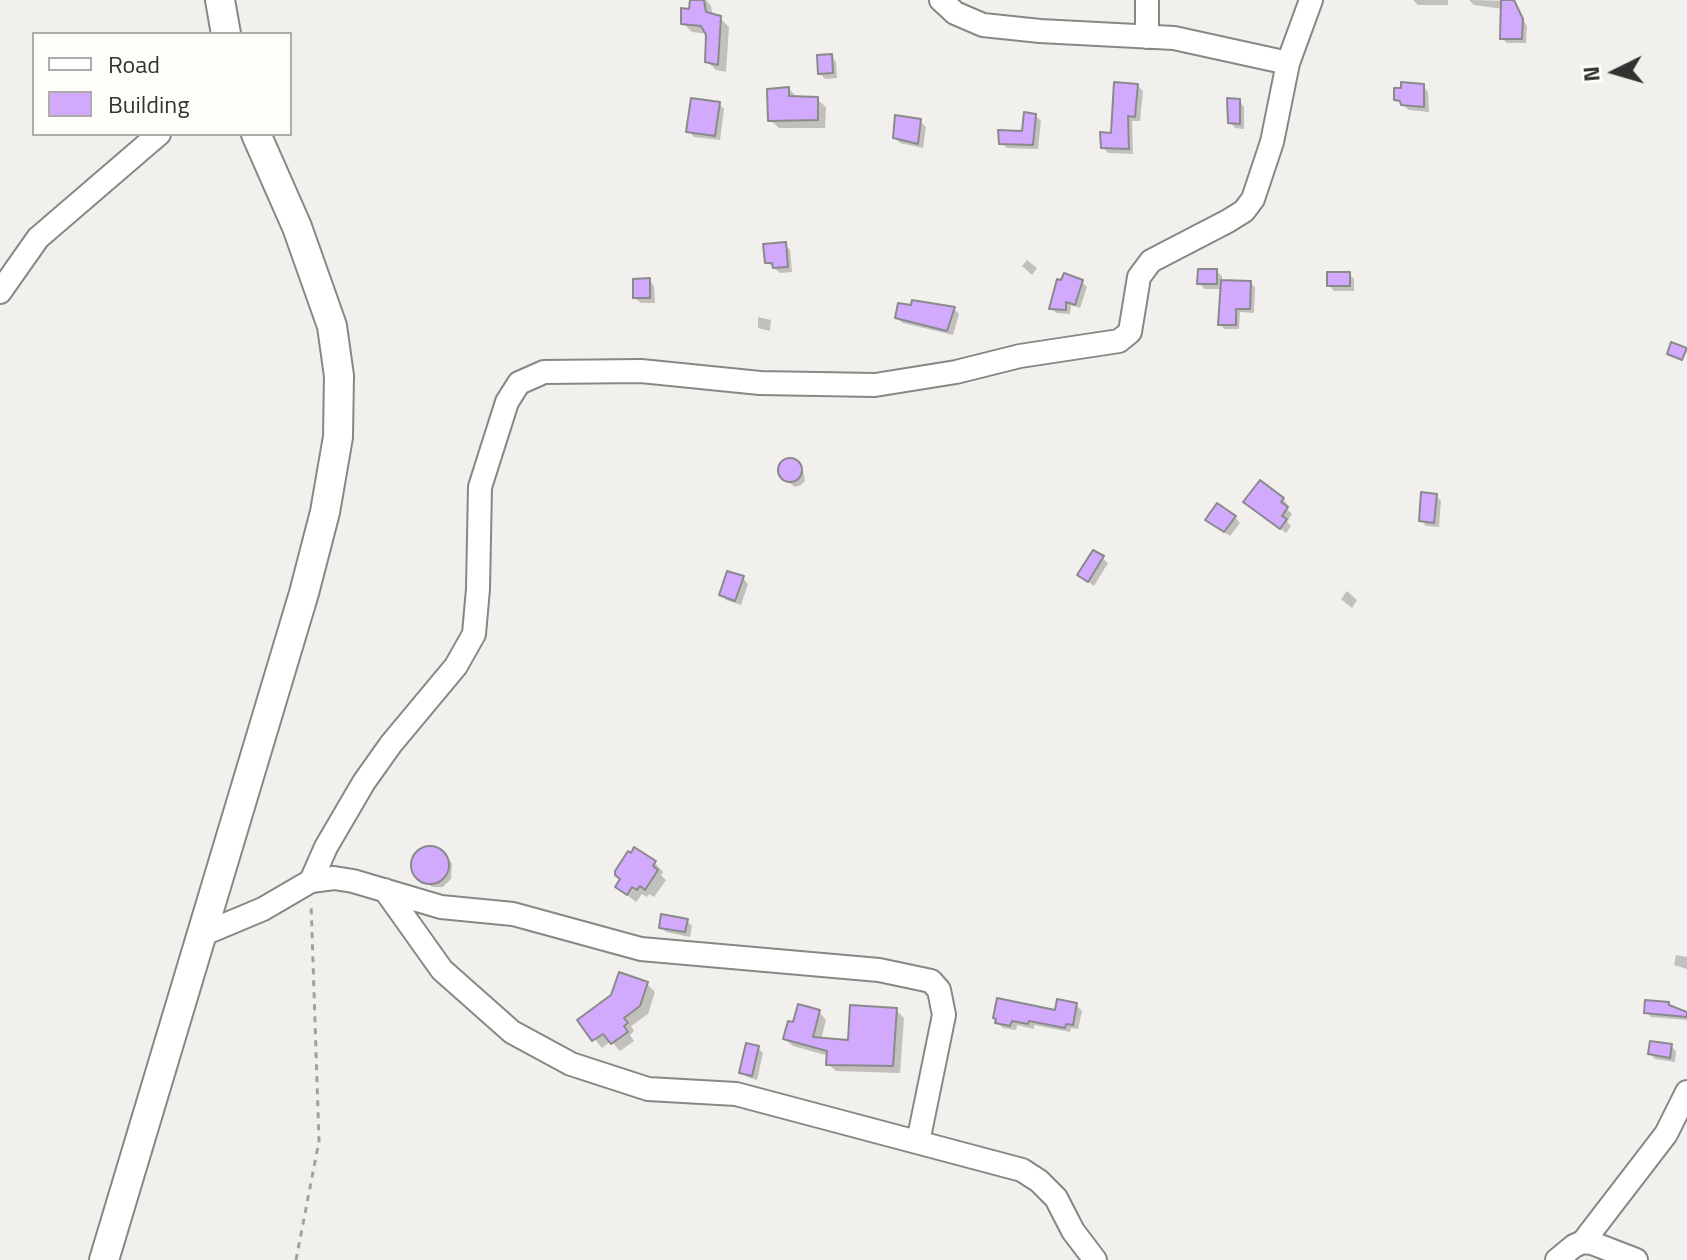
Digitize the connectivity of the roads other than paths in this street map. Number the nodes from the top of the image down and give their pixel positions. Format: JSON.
{"nodes":[{"id":1,"x":220,"y":0,"type":"edge"},
{"id":2,"x":941,"y":0,"type":"edge"},
{"id":3,"x":1147,"y":0,"type":"edge"},
{"id":4,"x":1311,"y":0,"type":"edge"},
{"id":5,"x":226,"y":32,"type":"edge"},
{"id":6,"x":1147,"y":37,"type":"junction"},
{"id":7,"x":1288,"y":63,"type":"junction"},
{"id":8,"x":157,"y":136,"type":"edge"},
{"id":9,"x":257,"y":136,"type":"edge"},
{"id":10,"x":0,"y":292,"type":"edge"},
{"id":11,"x":311,"y":881,"type":"junction"},
{"id":12,"x":385,"y":890,"type":"junction"},
{"id":13,"x":201,"y":935,"type":"junction"},
{"id":14,"x":1687,"y":1092,"type":"edge"},
{"id":15,"x":918,"y":1142,"type":"junction"},
{"id":16,"x":1583,"y":1242,"type":"junction"},
{"id":17,"x":104,"y":1260,"type":"edge"},
{"id":18,"x":1095,"y":1260,"type":"edge"},
{"id":19,"x":1557,"y":1260,"type":"edge"},
{"id":20,"x":1636,"y":1260,"type":"edge"}],
"edges":[{"from":1,"to":5,"type":"main road"},
{"from":2,"to":6,"type":"street"},
{"from":3,"to":6,"type":"street"},
{"from":4,"to":7,"type":"street"},
{"from":6,"to":7,"type":"street"},
{"from":7,"to":11,"type":"street"},
{"from":8,"to":10,"type":"street"},
{"from":9,"to":13,"type":"main road"},
{"from":11,"to":12,"type":"street"},
{"from":11,"to":13,"type":"street"},
{"from":12,"to":15,"type":"street"},
{"from":12,"to":15,"type":"street"},
{"from":13,"to":17,"type":"main road"},
{"from":14,"to":16,"type":"street"},
{"from":15,"to":18,"type":"street"},
{"from":16,"to":19,"type":"street"},
{"from":16,"to":20,"type":"street"}]}
